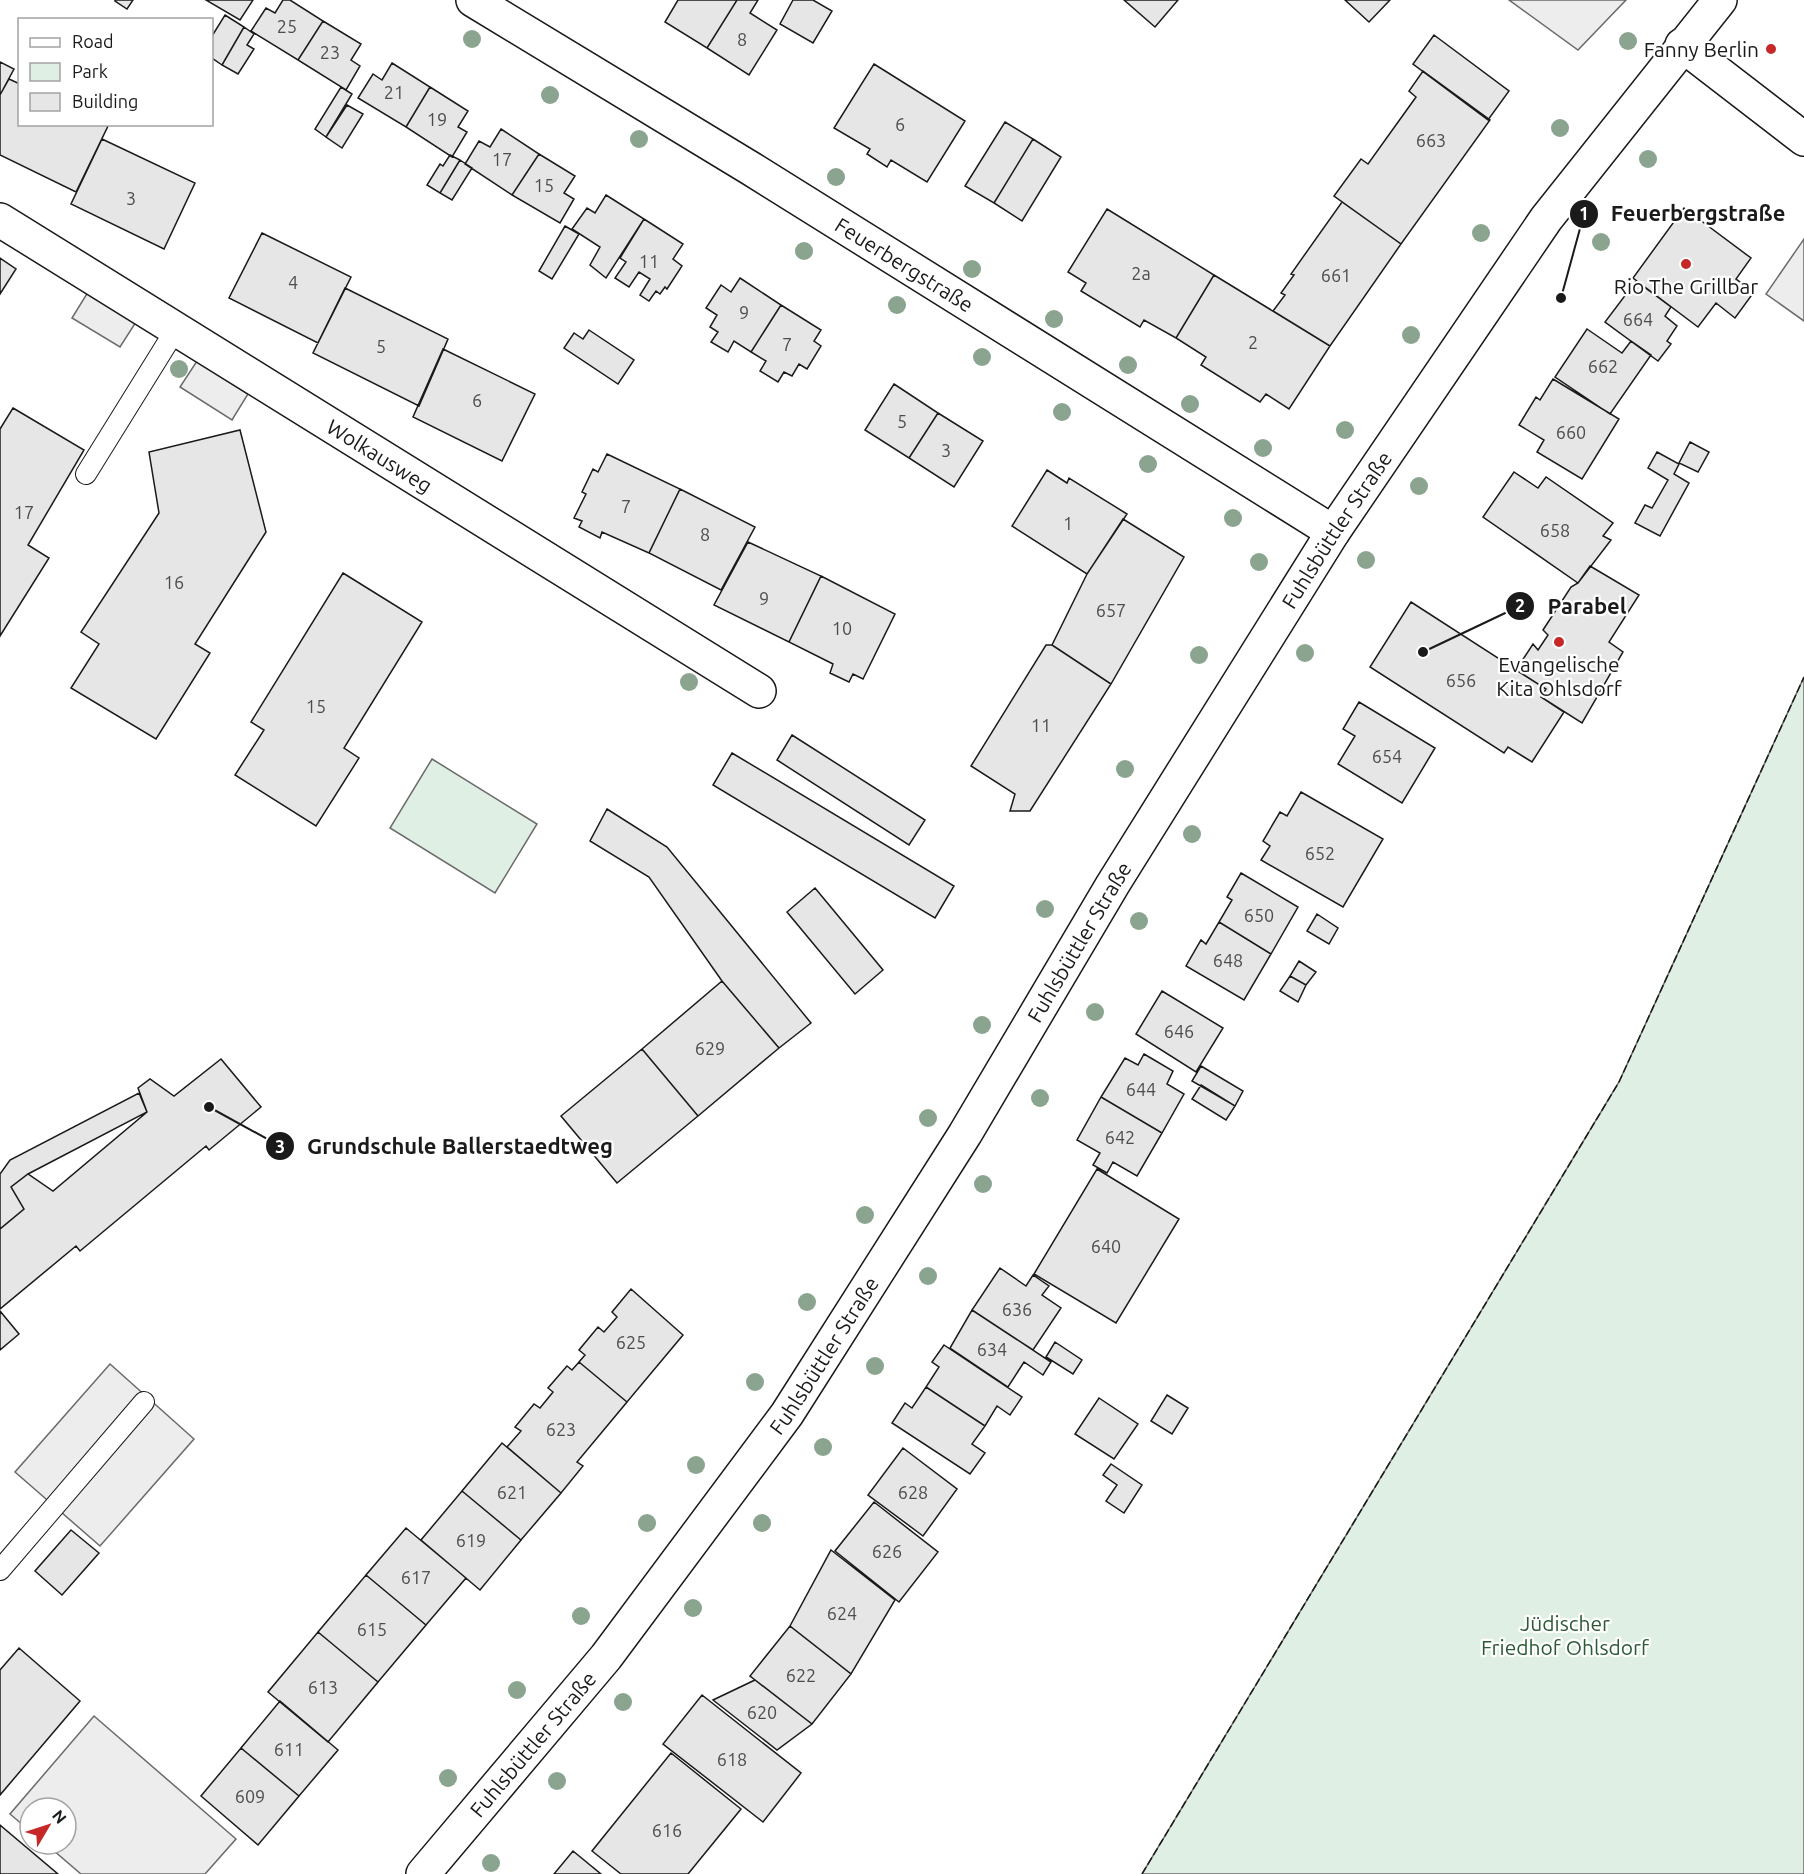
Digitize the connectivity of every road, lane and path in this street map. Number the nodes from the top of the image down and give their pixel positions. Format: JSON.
{"nodes":[{"id":1,"x":473,"y":0,"type":"edge"},
{"id":2,"x":1720,"y":0,"type":"edge"},
{"id":3,"x":1682,"y":45,"type":"junction"},
{"id":4,"x":1804,"y":139,"type":"edge"},
{"id":5,"x":0,"y":220,"type":"edge"},
{"id":6,"x":176,"y":329,"type":"junction"},
{"id":7,"x":86,"y":474,"type":"dead end"},
{"id":8,"x":1333,"y":532,"type":"junction"},
{"id":9,"x":759,"y":691,"type":"dead end"},
{"id":10,"x":144,"y":1402,"type":"dead end"},
{"id":11,"x":0,"y":1570,"type":"edge"},
{"id":12,"x":423,"y":1874,"type":"edge"}],
"edges":[{"from":1,"to":8,"type":"main road","name":"Feuerbergstraße"},
{"from":2,"to":3,"type":"main road","name":"Fuhlsbüttler Straße"},
{"from":3,"to":4,"type":"main road"},
{"from":3,"to":8,"type":"main road","name":"Fuhlsbüttler Straße"},
{"from":5,"to":6,"type":"main road","name":"Wolkausweg"},
{"from":6,"to":7,"type":"lane"},
{"from":6,"to":9,"type":"main road","name":"Wolkausweg"},
{"from":8,"to":12,"type":"main road","name":"Fuhlsbüttler Straße"},
{"from":10,"to":11,"type":"lane"}]}
